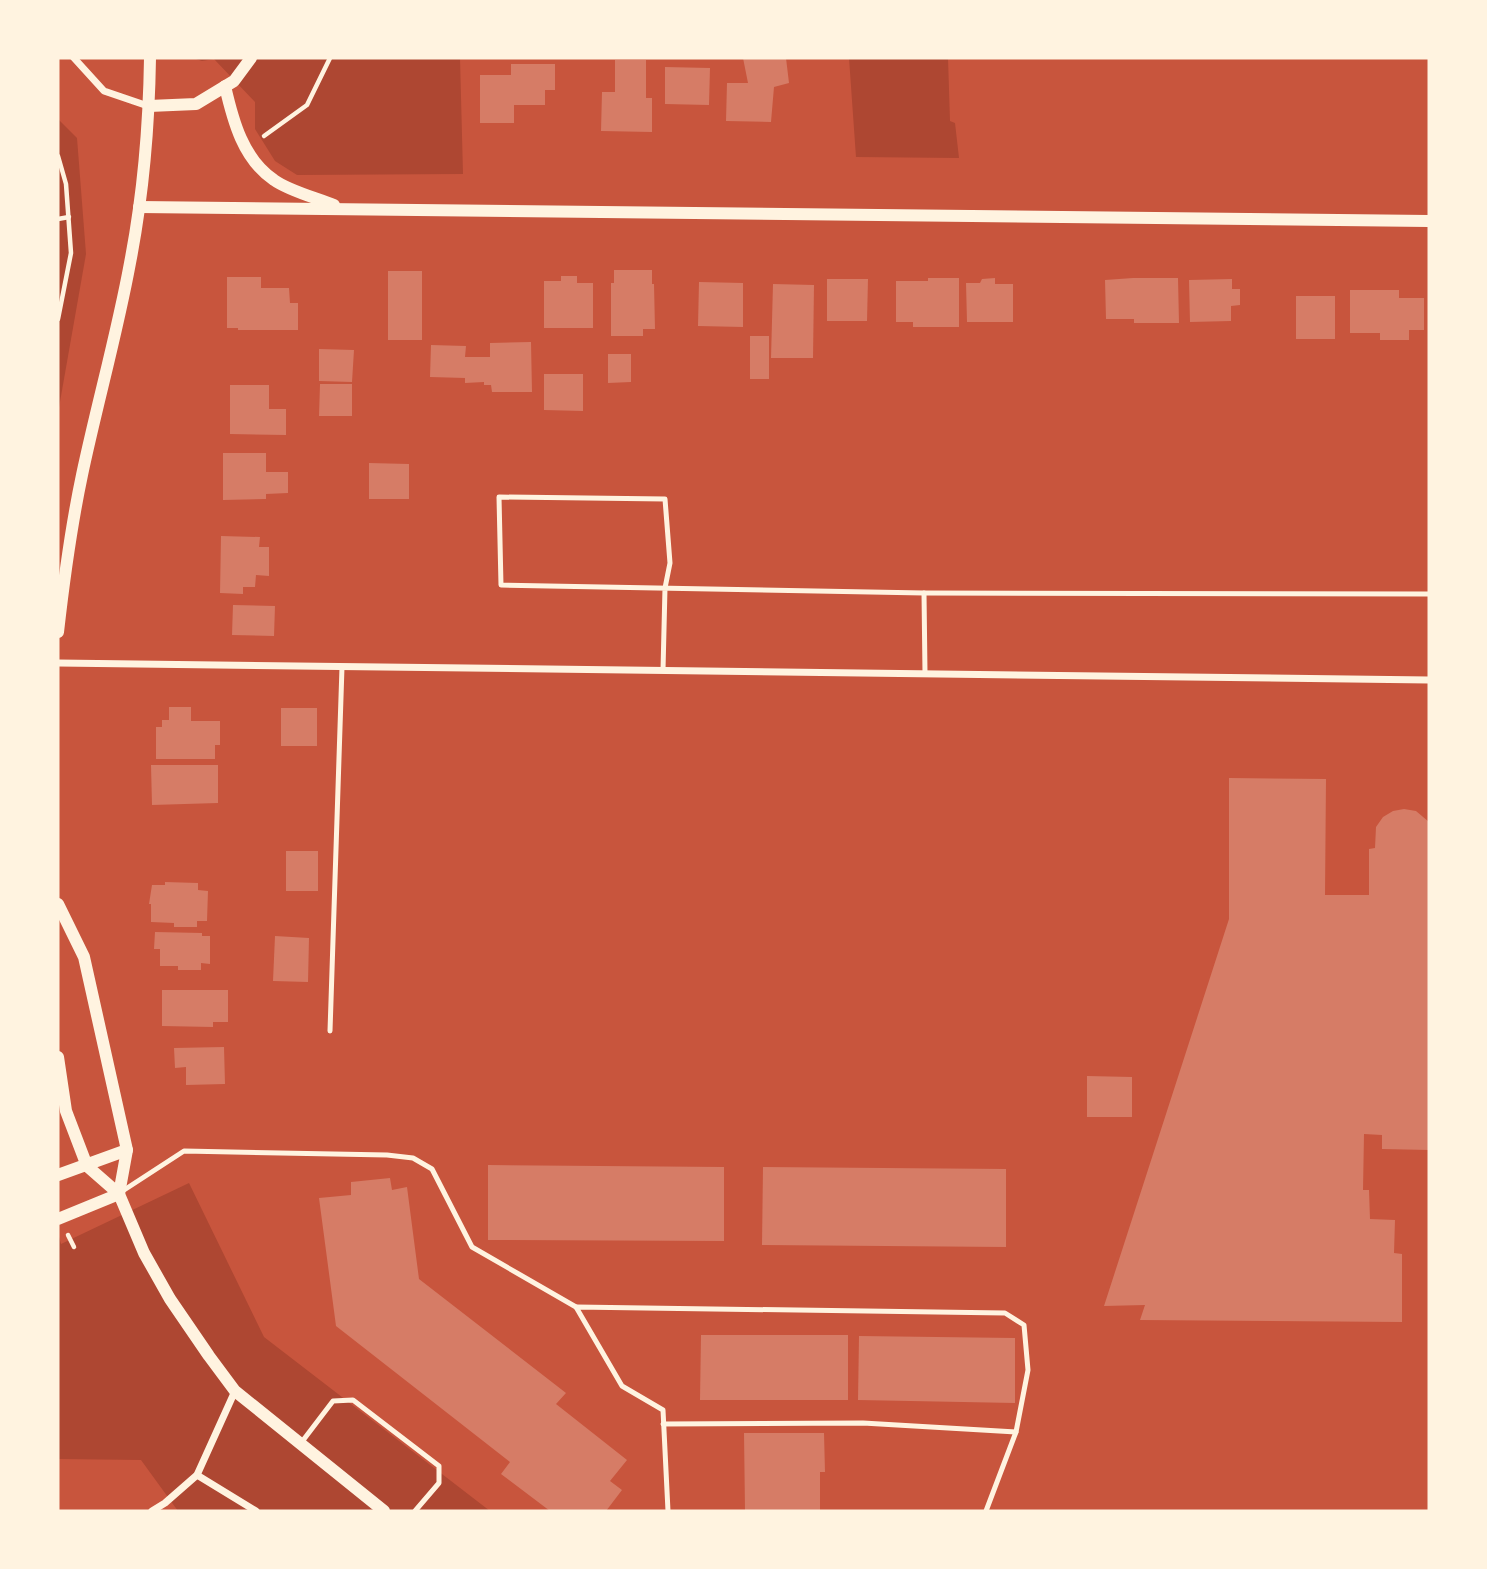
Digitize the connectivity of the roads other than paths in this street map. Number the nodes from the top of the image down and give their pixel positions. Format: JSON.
{"nodes":[{"id":1,"x":74,"y":58,"type":"edge"},
{"id":2,"x":150,"y":58,"type":"edge"},
{"id":3,"x":251,"y":58,"type":"edge"},
{"id":4,"x":225,"y":86,"type":"junction"},
{"id":5,"x":149,"y":106,"type":"junction"},
{"id":6,"x":139,"y":206,"type":"junction"},
{"id":7,"x":341,"y":208,"type":"junction"},
{"id":8,"x":1429,"y":221,"type":"edge"},
{"id":9,"x":665,"y":588,"type":"junction"},
{"id":10,"x":924,"y":593,"type":"junction"},
{"id":11,"x":1429,"y":594,"type":"edge"},
{"id":12,"x":58,"y":632,"type":"edge"},
{"id":13,"x":58,"y":663,"type":"edge"},
{"id":14,"x":342,"y":667,"type":"junction"},
{"id":15,"x":663,"y":670,"type":"junction"},
{"id":16,"x":925,"y":673,"type":"junction"},
{"id":17,"x":1429,"y":680,"type":"edge"},
{"id":18,"x":58,"y":904,"type":"edge"},
{"id":19,"x":330,"y":1031,"type":"dead end"},
{"id":20,"x":58,"y":1057,"type":"edge"},
{"id":21,"x":59,"y":1062,"type":"edge"},
{"id":22,"x":58,"y":1068,"type":"edge"},
{"id":23,"x":127,"y":1150,"type":"junction"},
{"id":24,"x":87,"y":1166,"type":"junction"},
{"id":25,"x":58,"y":1175,"type":"edge"},
{"id":26,"x":119,"y":1194,"type":"junction"},
{"id":27,"x":58,"y":1219,"type":"edge"},
{"id":28,"x":576,"y":1307,"type":"junction"},
{"id":29,"x":235,"y":1391,"type":"junction"},
{"id":30,"x":663,"y":1424,"type":"junction"},
{"id":31,"x":1016,"y":1432,"type":"junction"},
{"id":32,"x":300,"y":1444,"type":"junction"},
{"id":33,"x":197,"y":1475,"type":"junction"},
{"id":34,"x":152,"y":1511,"type":"edge"},
{"id":35,"x":256,"y":1511,"type":"edge"},
{"id":36,"x":384,"y":1511,"type":"edge"},
{"id":37,"x":415,"y":1511,"type":"edge"},
{"id":38,"x":668,"y":1511,"type":"edge"},
{"id":39,"x":986,"y":1511,"type":"edge"}],
"edges":[{"from":1,"to":5,"type":"street"},
{"from":2,"to":5,"type":"street"},
{"from":3,"to":4,"type":"street"},
{"from":4,"to":5,"type":"street"},
{"from":4,"to":7,"type":"street"},
{"from":5,"to":6,"type":"street"},
{"from":6,"to":7,"type":"street"},
{"from":6,"to":12,"type":"street"},
{"from":7,"to":8,"type":"street"},
{"from":9,"to":9,"type":"lane"},
{"from":9,"to":10,"type":"lane"},
{"from":9,"to":15,"type":"lane"},
{"from":10,"to":11,"type":"lane"},
{"from":10,"to":16,"type":"lane"},
{"from":13,"to":14,"type":"street"},
{"from":14,"to":15,"type":"street"},
{"from":14,"to":19,"type":"lane"},
{"from":15,"to":16,"type":"street"},
{"from":16,"to":17,"type":"street"},
{"from":18,"to":23,"type":"street"},
{"from":20,"to":21,"type":"street"},
{"from":21,"to":22,"type":"street"},
{"from":21,"to":24,"type":"street"},
{"from":23,"to":24,"type":"street"},
{"from":23,"to":26,"type":"street"},
{"from":24,"to":25,"type":"street"},
{"from":24,"to":26,"type":"street"},
{"from":26,"to":27,"type":"street"},
{"from":26,"to":28,"type":"lane"},
{"from":26,"to":29,"type":"street"},
{"from":28,"to":30,"type":"lane"},
{"from":28,"to":31,"type":"lane"},
{"from":29,"to":32,"type":"street"},
{"from":29,"to":33,"type":"street"},
{"from":30,"to":31,"type":"lane"},
{"from":30,"to":38,"type":"lane"},
{"from":31,"to":39,"type":"lane"},
{"from":32,"to":36,"type":"street"},
{"from":32,"to":37,"type":"lane"},
{"from":33,"to":34,"type":"street"},
{"from":33,"to":35,"type":"street"}]}
